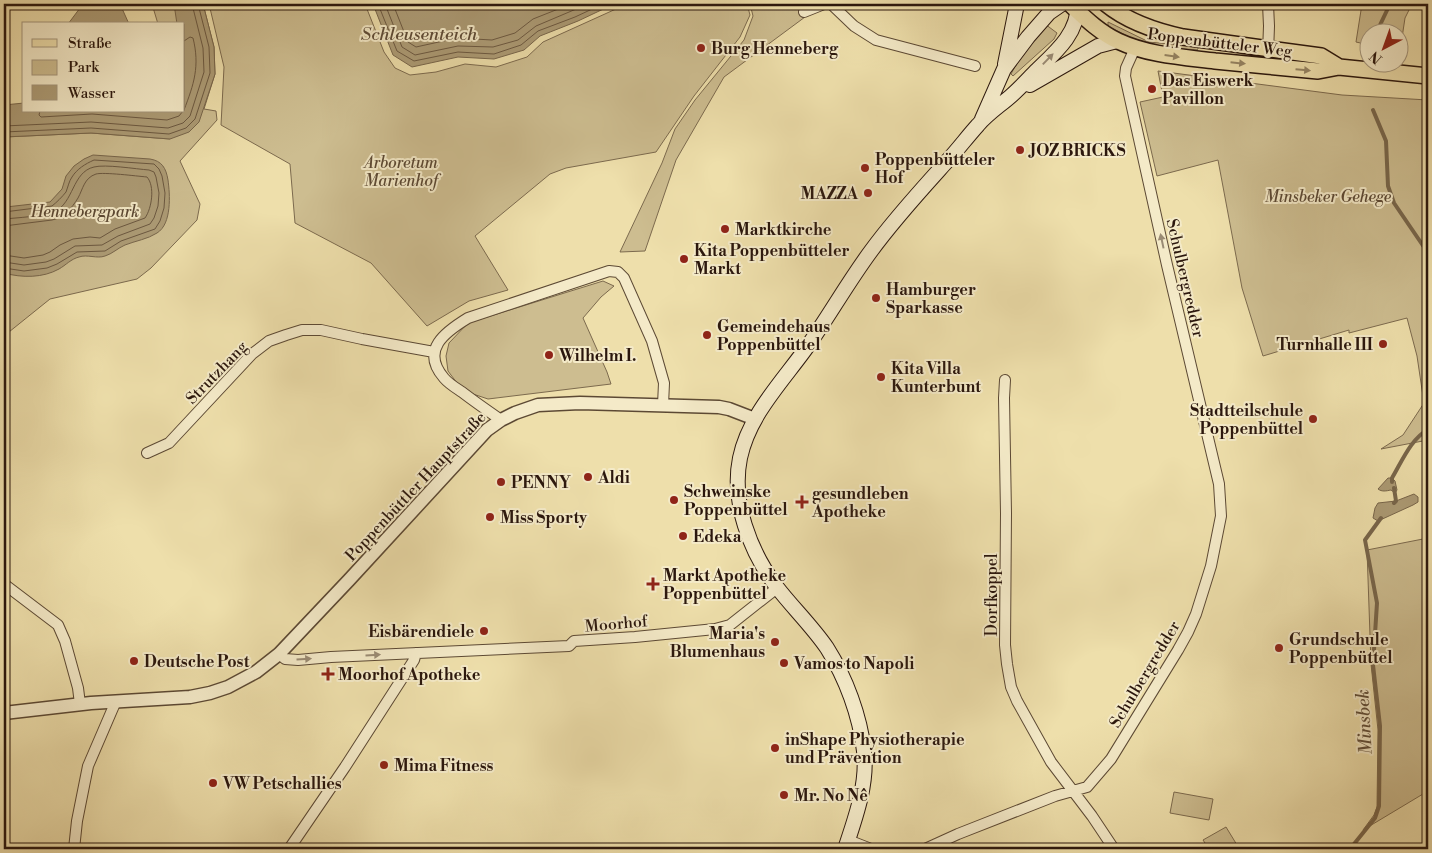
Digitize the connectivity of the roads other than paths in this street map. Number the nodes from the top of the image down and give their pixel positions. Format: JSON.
{"nodes":[{"id":1,"x":824,"y":4,"type":"edge"},
{"id":2,"x":831,"y":4,"type":"edge"},
{"id":3,"x":1017,"y":4,"type":"edge"},
{"id":4,"x":1062,"y":4,"type":"edge"},
{"id":5,"x":1104,"y":4,"type":"edge"},
{"id":6,"x":1268,"y":4,"type":"edge"},
{"id":7,"x":1075,"y":6,"type":"edge"},
{"id":8,"x":804,"y":12,"type":"dead end"},
{"id":9,"x":1117,"y":41,"type":"junction"},
{"id":10,"x":1135,"y":48,"type":"junction"},
{"id":11,"x":1268,"y":48,"type":"junction"},
{"id":12,"x":974,"y":66,"type":"dead end"},
{"id":13,"x":1266,"y":66,"type":"junction"},
{"id":14,"x":1338,"y":67,"type":"junction"},
{"id":15,"x":1004,"y":69,"type":"junction"},
{"id":16,"x":1428,"y":76,"type":"edge"},
{"id":17,"x":1014,"y":94,"type":"junction"},
{"id":18,"x":981,"y":122,"type":"junction"},
{"id":19,"x":434,"y":352,"type":"junction"},
{"id":20,"x":1005,"y":380,"type":"dead end"},
{"id":21,"x":663,"y":405,"type":"junction"},
{"id":22,"x":755,"y":419,"type":"junction"},
{"id":23,"x":501,"y":420,"type":"junction"},
{"id":24,"x":147,"y":453,"type":"dead end"},
{"id":25,"x":4,"y":584,"type":"edge"},
{"id":26,"x":777,"y":588,"type":"junction"},
{"id":27,"x":416,"y":653,"type":"junction"},
{"id":28,"x":278,"y":654,"type":"junction"},
{"id":29,"x":116,"y":701,"type":"junction"},
{"id":30,"x":80,"y":704,"type":"junction"},
{"id":31,"x":4,"y":713,"type":"edge"},
{"id":32,"x":1073,"y":791,"type":"junction"},
{"id":33,"x":846,"y":845,"type":"edge"},
{"id":34,"x":74,"y":849,"type":"edge"},
{"id":35,"x":290,"y":849,"type":"edge"},
{"id":36,"x":871,"y":849,"type":"edge"},
{"id":37,"x":925,"y":849,"type":"edge"},
{"id":38,"x":1114,"y":849,"type":"edge"}],
"edges":[{"from":1,"to":8,"type":"street"},
{"from":2,"to":12,"type":"street"},
{"from":3,"to":15,"type":"main road"},
{"from":4,"to":15,"type":"main road","name":"Poppenbütteler Weg"},
{"from":5,"to":11,"type":"main road","name":"Poppenbütteler Weg"},
{"from":6,"to":11,"type":"street"},
{"from":7,"to":9,"type":"main road","name":"Poppenbütteler Weg"},
{"from":17,"to":7,"type":"main road","name":"Poppenbütteler Weg","one_way":true},
{"from":9,"to":10,"type":"main road","name":"Poppenbütteler Weg"},
{"from":9,"to":17,"type":"main road"},
{"from":10,"to":13,"type":"main road","name":"Poppenbütteler Weg","one_way":true},
{"from":32,"to":10,"type":"street","name":"Schulbergredder","one_way":true},
{"from":11,"to":13,"type":"street"},
{"from":11,"to":14,"type":"main road","name":"Poppenbütteler Weg"},
{"from":13,"to":14,"type":"main road","name":"Poppenbütteler Weg","one_way":true},
{"from":14,"to":16,"type":"main road","name":"Poppenbütteler Weg"},
{"from":15,"to":18,"type":"main road","name":"Poppenbütteler Weg"},
{"from":17,"to":18,"type":"main road","name":"Poppenbütteler Weg"},
{"from":18,"to":22,"type":"main road","name":"Poppenbütteler Weg"},
{"from":19,"to":21,"type":"street"},
{"from":19,"to":23,"type":"street"},
{"from":19,"to":24,"type":"street","name":"Strutzhang"},
{"from":20,"to":32,"type":"street","name":"Dorfkoppel"},
{"from":21,"to":22,"type":"street","name":"Poppenbüttler Hauptstraße"},
{"from":21,"to":23,"type":"street","name":"Poppenbüttler Hauptstraße"},
{"from":22,"to":26,"type":"main road","name":"Poppenbütteler Weg"},
{"from":23,"to":28,"type":"street","name":"Poppenbüttler Hauptstraße"},
{"from":25,"to":30,"type":"street"},
{"from":26,"to":27,"type":"street","name":"Moorhof"},
{"from":26,"to":33,"type":"main road","name":"Poppenbütteler Weg"},
{"from":28,"to":27,"type":"street","name":"Moorhof","one_way":true},
{"from":27,"to":35,"type":"street"},
{"from":28,"to":29,"type":"street","name":"Poppenbüttler Hauptstraße"},
{"from":29,"to":30,"type":"street","name":"Poppenbüttler Hauptstraße"},
{"from":29,"to":34,"type":"street"},
{"from":30,"to":31,"type":"street","name":"Poppenbüttler Hauptstraße"},
{"from":32,"to":37,"type":"street","name":"Schulbergredder"},
{"from":32,"to":38,"type":"street","name":"Dorfkoppel"},
{"from":33,"to":36,"type":"street"}]}
